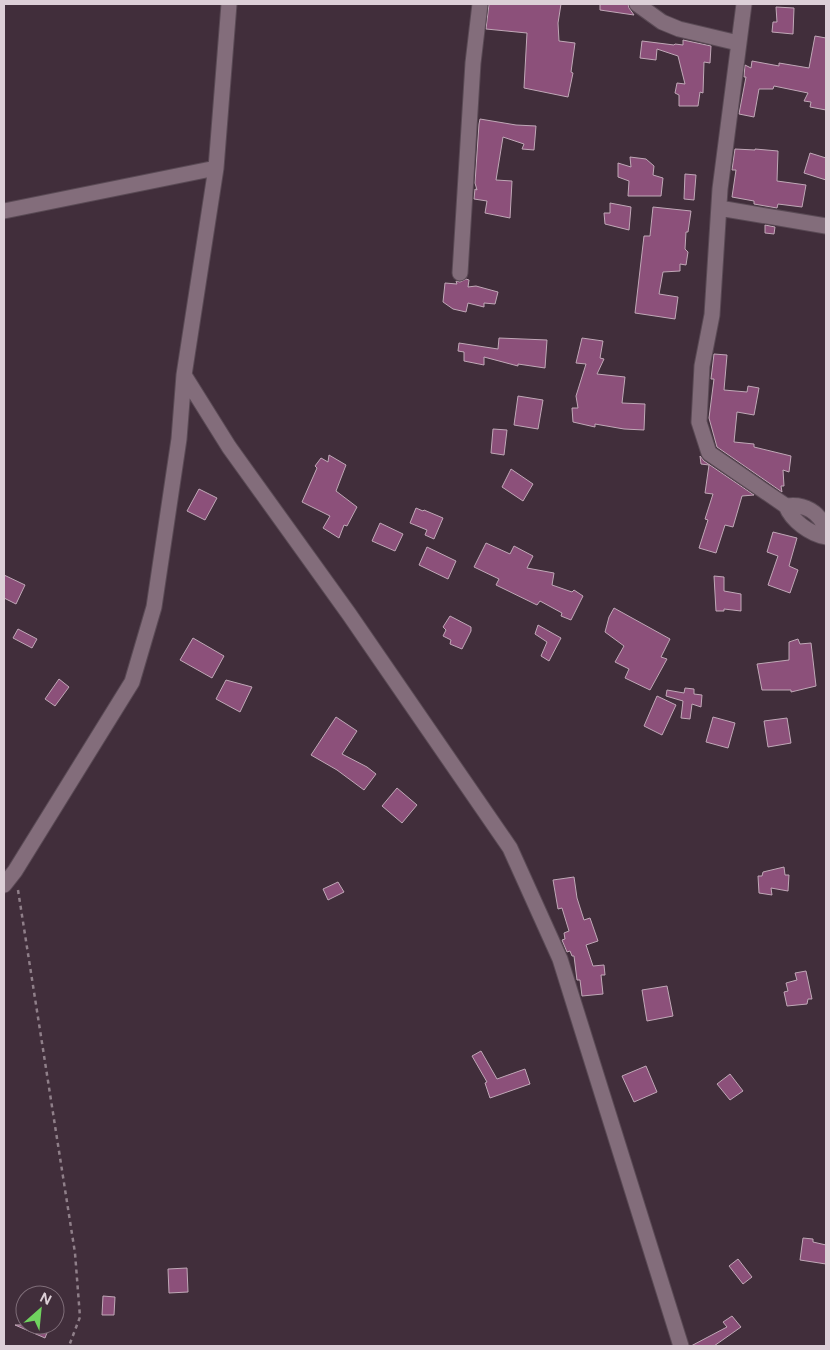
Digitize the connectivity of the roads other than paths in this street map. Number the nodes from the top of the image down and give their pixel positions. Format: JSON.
{"nodes":[{"id":1,"x":229,"y":4,"type":"edge"},
{"id":2,"x":480,"y":4,"type":"edge"},
{"id":3,"x":637,"y":4,"type":"edge"},
{"id":4,"x":744,"y":4,"type":"edge"},
{"id":5,"x":738,"y":43,"type":"junction"},
{"id":6,"x":216,"y":168,"type":"junction"},
{"id":7,"x":719,"y":208,"type":"junction"},
{"id":8,"x":4,"y":211,"type":"edge"},
{"id":9,"x":826,"y":226,"type":"edge"},
{"id":10,"x":460,"y":273,"type":"dead end"},
{"id":11,"x":184,"y":375,"type":"junction"},
{"id":12,"x":786,"y":506,"type":"junction"},
{"id":13,"x":826,"y":530,"type":"edge"},
{"id":14,"x":826,"y":537,"type":"edge"},
{"id":15,"x":4,"y":885,"type":"edge"},
{"id":16,"x":681,"y":1346,"type":"edge"}],
"edges":[{"from":1,"to":6,"type":"street"},
{"from":2,"to":10,"type":"street"},
{"from":3,"to":5,"type":"street"},
{"from":4,"to":5,"type":"street"},
{"from":5,"to":7,"type":"street"},
{"from":6,"to":8,"type":"street"},
{"from":6,"to":11,"type":"street"},
{"from":7,"to":9,"type":"street"},
{"from":7,"to":12,"type":"street"},
{"from":11,"to":15,"type":"street"},
{"from":11,"to":16,"type":"street"},
{"from":12,"to":13,"type":"street"},
{"from":12,"to":14,"type":"street"}]}
